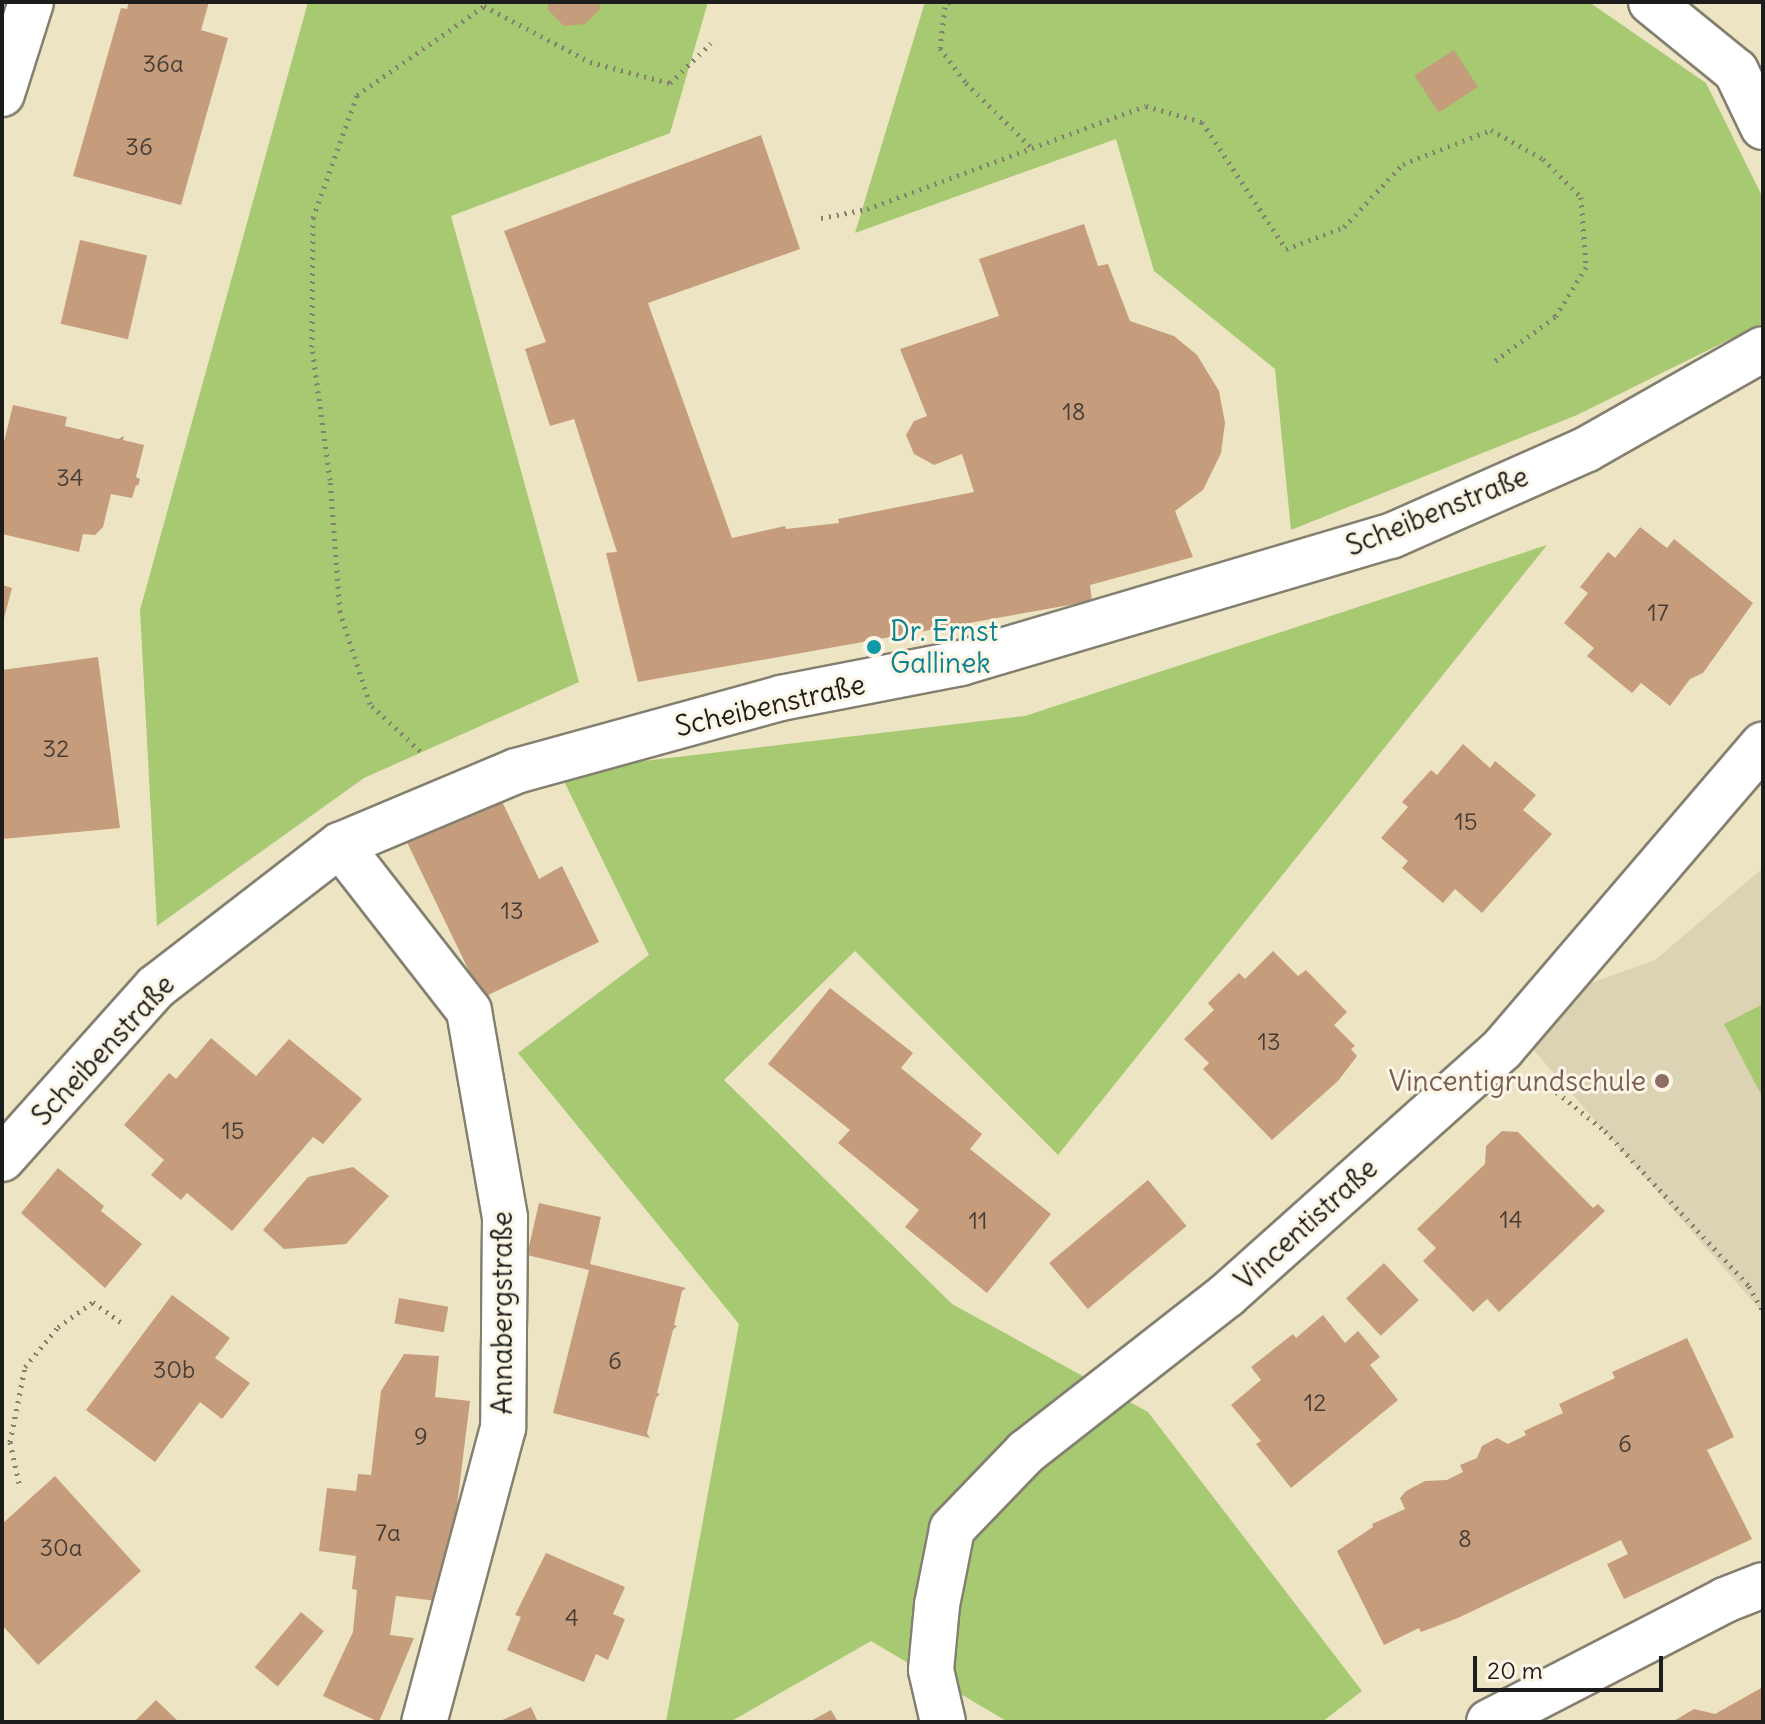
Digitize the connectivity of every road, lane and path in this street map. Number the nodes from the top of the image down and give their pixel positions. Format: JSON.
{"nodes":[{"id":1,"x":31,"y":2,"type":"edge"},
{"id":2,"x":949,"y":2,"type":"edge"},
{"id":3,"x":1651,"y":2,"type":"edge"},
{"id":4,"x":711,"y":43,"type":"dead end"},
{"id":5,"x":2,"y":94,"type":"edge"},
{"id":6,"x":1763,"y":127,"type":"edge"},
{"id":7,"x":1031,"y":147,"type":"junction"},
{"id":8,"x":821,"y":218,"type":"dead end"},
{"id":9,"x":1763,"y":349,"type":"edge"},
{"id":10,"x":1492,"y":363,"type":"dead end"},
{"id":11,"x":1763,"y":744,"type":"edge"},
{"id":12,"x":462,"y":791,"type":"junction"},
{"id":13,"x":340,"y":845,"type":"junction"},
{"id":14,"x":1502,"y":1049,"type":"junction"},
{"id":15,"x":2,"y":1159,"type":"edge"},
{"id":16,"x":1763,"y":1311,"type":"edge"},
{"id":17,"x":125,"y":1325,"type":"dead end"},
{"id":18,"x":19,"y":1483,"type":"dead end"},
{"id":19,"x":1763,"y":1585,"type":"edge"},
{"id":20,"x":424,"y":1722,"type":"edge"},
{"id":21,"x":943,"y":1722,"type":"edge"},
{"id":22,"x":1489,"y":1722,"type":"edge"}],
"edges":[{"from":1,"to":5,"type":"street"},
{"from":2,"to":7,"type":"path"},
{"from":3,"to":6,"type":"street"},
{"from":4,"to":12,"type":"path"},
{"from":7,"to":8,"type":"path"},
{"from":7,"to":10,"type":"path"},
{"from":9,"to":12,"type":"street","name":"Scheibenstraße"},
{"from":11,"to":14,"type":"street","name":"Vincentistraße"},
{"from":12,"to":13,"type":"street","name":"Scheibenstraße"},
{"from":13,"to":15,"type":"street","name":"Scheibenstraße"},
{"from":13,"to":20,"type":"street","name":"Annabergstraße"},
{"from":14,"to":16,"type":"path"},
{"from":14,"to":21,"type":"street","name":"Vincentistraße"},
{"from":17,"to":18,"type":"path"},
{"from":19,"to":22,"type":"street"}]}
